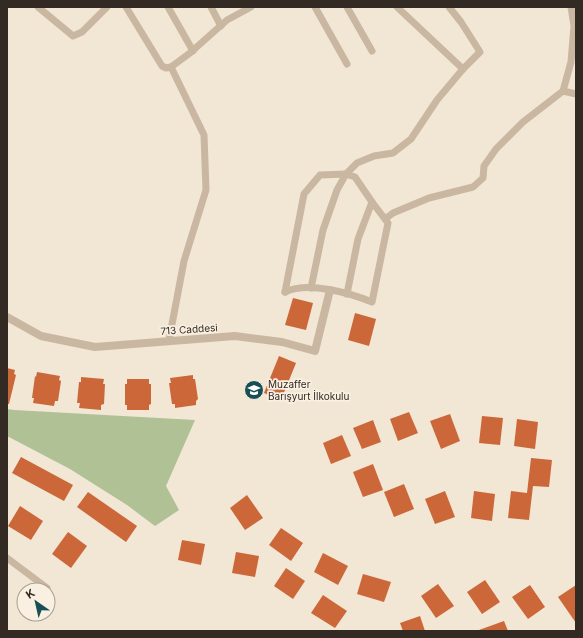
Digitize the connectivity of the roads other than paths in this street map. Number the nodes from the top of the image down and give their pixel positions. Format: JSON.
{"nodes":[{"id":1,"x":38,"y":7,"type":"edge"},
{"id":2,"x":107,"y":7,"type":"edge"},
{"id":3,"x":126,"y":7,"type":"edge"},
{"id":4,"x":168,"y":7,"type":"edge"},
{"id":5,"x":211,"y":7,"type":"edge"},
{"id":6,"x":250,"y":7,"type":"edge"},
{"id":7,"x":315,"y":7,"type":"edge"},
{"id":8,"x":347,"y":7,"type":"edge"},
{"id":9,"x":397,"y":7,"type":"edge"},
{"id":10,"x":449,"y":7,"type":"edge"},
{"id":11,"x":571,"y":7,"type":"edge"},
{"id":12,"x":221,"y":26,"type":"junction"},
{"id":13,"x":193,"y":51,"type":"junction"},
{"id":14,"x":372,"y":51,"type":"dead end"},
{"id":15,"x":347,"y":64,"type":"dead end"},
{"id":16,"x":171,"y":67,"type":"junction"},
{"id":17,"x":463,"y":69,"type":"junction"},
{"id":18,"x":563,"y":91,"type":"junction"},
{"id":19,"x":576,"y":94,"type":"edge"},
{"id":20,"x":346,"y":174,"type":"junction"},
{"id":21,"x":372,"y":202,"type":"junction"},
{"id":22,"x":385,"y":219,"type":"junction"},
{"id":23,"x":311,"y":288,"type":"junction"},
{"id":24,"x":330,"y":290,"type":"junction"},
{"id":25,"x":347,"y":294,"type":"junction"},
{"id":26,"x":7,"y":317,"type":"edge"},
{"id":27,"x":169,"y":340,"type":"junction"},
{"id":28,"x":7,"y":558,"type":"edge"},
{"id":29,"x":40,"y":582,"type":"edge"}],
"edges":[{"from":1,"to":2,"type":"street"},
{"from":3,"to":16,"type":"street"},
{"from":4,"to":13,"type":"street"},
{"from":5,"to":12,"type":"street"},
{"from":6,"to":12,"type":"street"},
{"from":7,"to":15,"type":"street"},
{"from":8,"to":14,"type":"street"},
{"from":9,"to":17,"type":"street"},
{"from":10,"to":17,"type":"street"},
{"from":11,"to":18,"type":"street"},
{"from":12,"to":13,"type":"street"},
{"from":13,"to":16,"type":"street"},
{"from":16,"to":27,"type":"street"},
{"from":17,"to":20,"type":"street"},
{"from":18,"to":19,"type":"street"},
{"from":18,"to":22,"type":"street"},
{"from":20,"to":21,"type":"street"},
{"from":20,"to":23,"type":"street"},
{"from":20,"to":23,"type":"street"},
{"from":21,"to":22,"type":"street"},
{"from":21,"to":25,"type":"street"},
{"from":22,"to":25,"type":"street"},
{"from":23,"to":24,"type":"street"},
{"from":24,"to":25,"type":"street"},
{"from":24,"to":27,"type":"street","name":"713 Caddesi"},
{"from":26,"to":27,"type":"street","name":"713 Caddesi"},
{"from":28,"to":29,"type":"street"}]}
